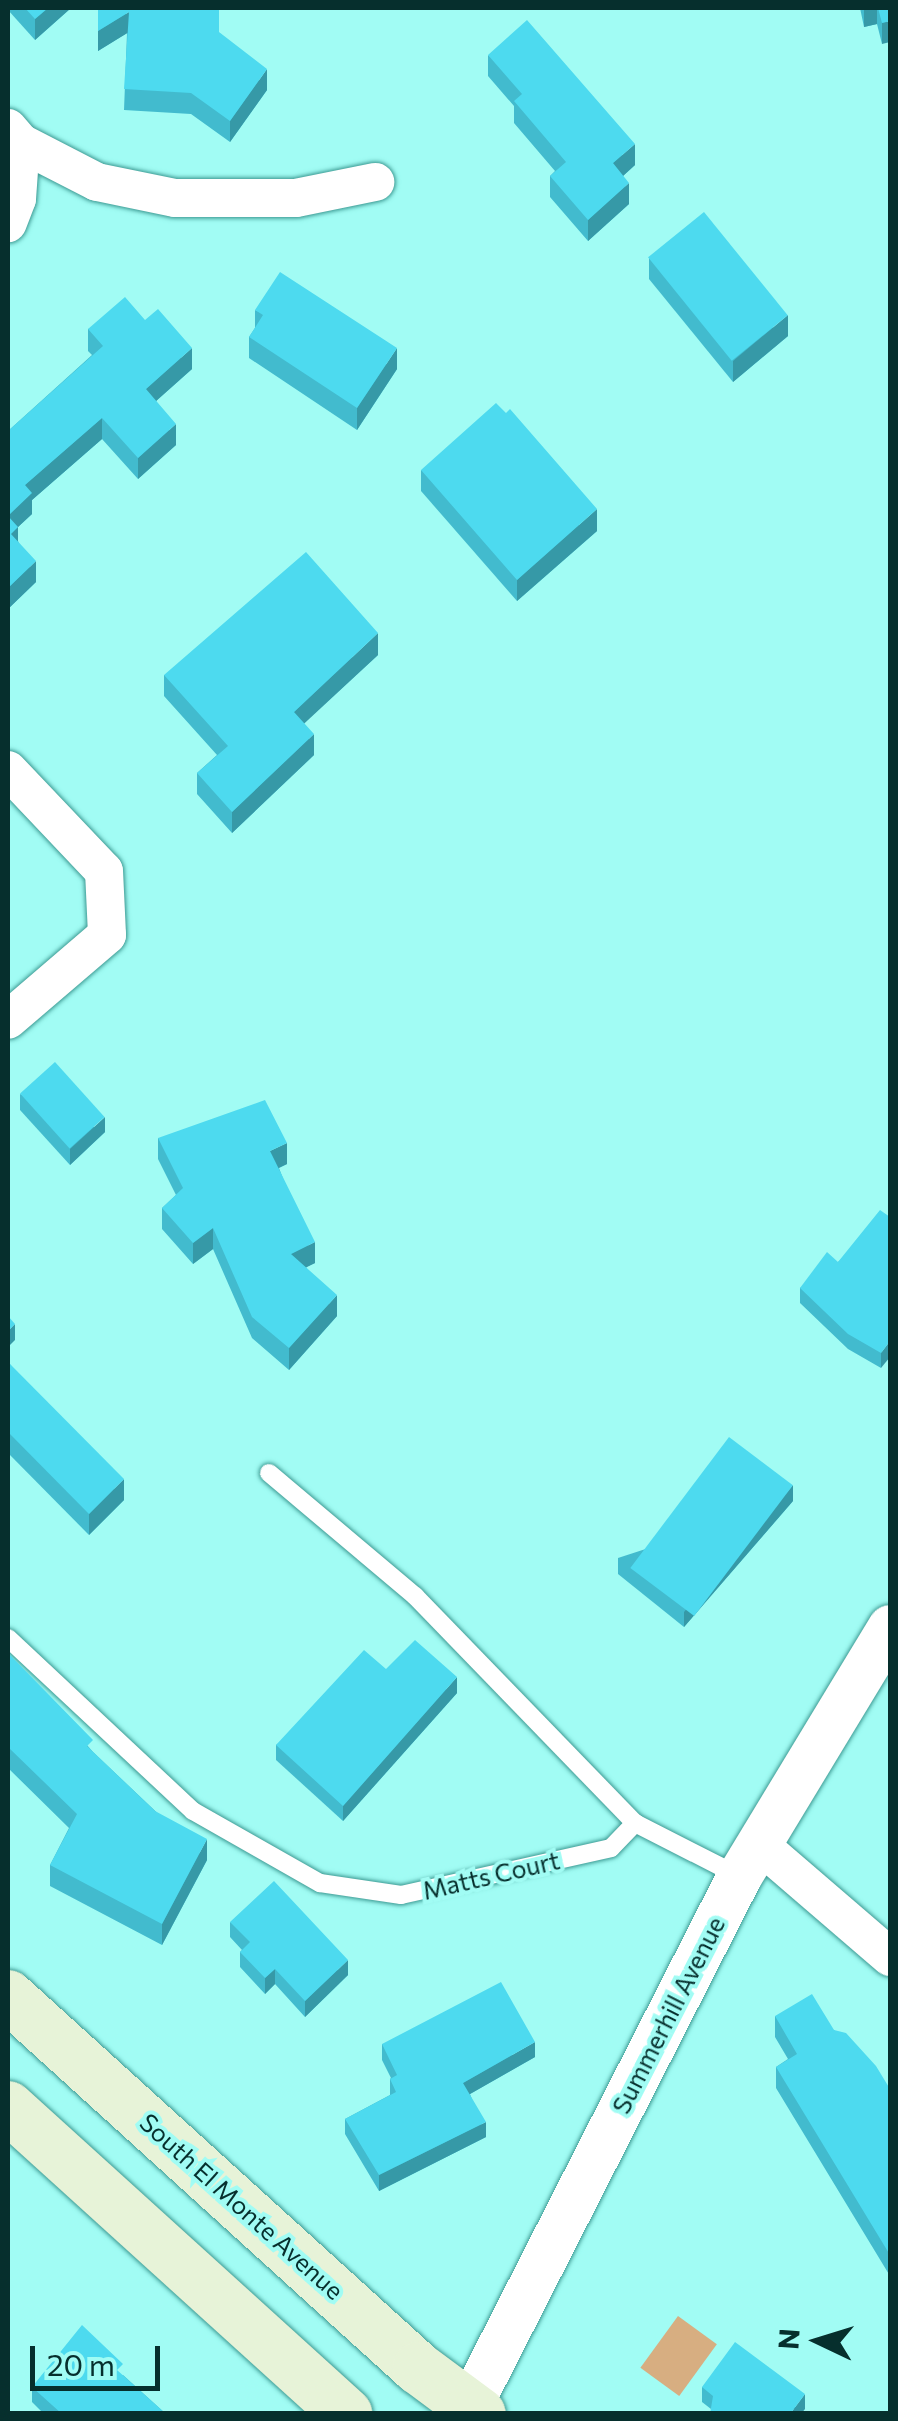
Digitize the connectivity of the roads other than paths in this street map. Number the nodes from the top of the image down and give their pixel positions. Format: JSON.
{"nodes":[{"id":1,"x":14,"y":136,"type":"edge"},
{"id":2,"x":375,"y":182,"type":"dead end"},
{"id":3,"x":8,"y":223,"type":"edge"},
{"id":4,"x":8,"y":770,"type":"edge"},
{"id":5,"x":8,"y":1020,"type":"edge"},
{"id":6,"x":269,"y":1472,"type":"dead end"},
{"id":7,"x":890,"y":1628,"type":"edge"},
{"id":8,"x":8,"y":1638,"type":"edge"},
{"id":9,"x":635,"y":1823,"type":"junction"},
{"id":10,"x":750,"y":1861,"type":"junction"},
{"id":11,"x":890,"y":1957,"type":"edge"},
{"id":12,"x":8,"y":1996,"type":"edge"},
{"id":13,"x":8,"y":2107,"type":"edge"},
{"id":14,"x":271,"y":2348,"type":"junction"},
{"id":15,"x":471,"y":2411,"type":"edge"},
{"id":16,"x":301,"y":2414,"type":"edge"},
{"id":17,"x":347,"y":2414,"type":"edge"}],
"edges":[{"from":1,"to":2,"type":"street"},
{"from":1,"to":3,"type":"street"},
{"from":4,"to":5,"type":"street"},
{"from":6,"to":9,"type":"lane"},
{"from":7,"to":10,"type":"street","name":"Summerhill Avenue"},
{"from":8,"to":9,"type":"lane","name":"Matts Court"},
{"from":9,"to":10,"type":"lane"},
{"from":10,"to":11,"type":"street"},
{"from":10,"to":15,"type":"street","name":"Summerhill Avenue"},
{"from":12,"to":15,"type":"main road","name":"South El Monte Avenue"},
{"from":13,"to":14,"type":"main road"},
{"from":14,"to":16,"type":"main road"},
{"from":14,"to":17,"type":"main road"}]}
